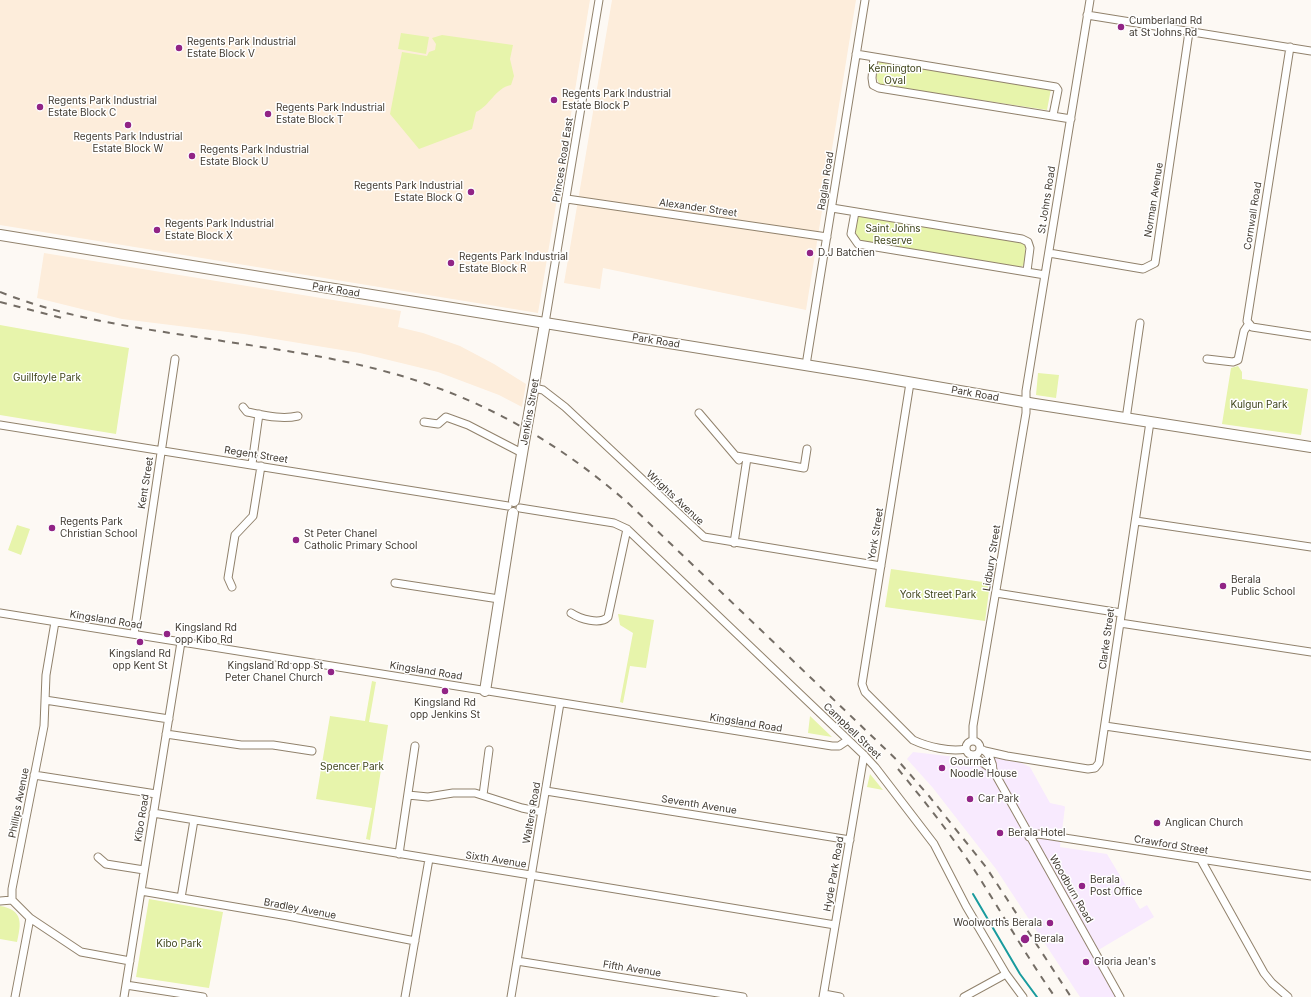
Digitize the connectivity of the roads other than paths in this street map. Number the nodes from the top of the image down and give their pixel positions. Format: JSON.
{"nodes":[{"id":1,"x":599,"y":0,"type":"edge"},
{"id":2,"x":865,"y":0,"type":"edge"},
{"id":3,"x":1090,"y":0,"type":"edge"},
{"id":4,"x":1087,"y":15,"type":"junction"},
{"id":5,"x":1189,"y":32,"type":"junction"},
{"id":6,"x":1290,"y":47,"type":"junction"},
{"id":7,"x":1311,"y":51,"type":"edge"},
{"id":8,"x":856,"y":54,"type":"junction"},
{"id":9,"x":874,"y":57,"type":"junction"},
{"id":10,"x":1053,"y":115,"type":"junction"},
{"id":11,"x":1071,"y":119,"type":"junction"},
{"id":12,"x":567,"y":199,"type":"junction"},
{"id":13,"x":832,"y":208,"type":"junction"},
{"id":14,"x":855,"y":212,"type":"junction"},
{"id":15,"x":0,"y":235,"type":"edge"},
{"id":16,"x":827,"y":237,"type":"junction"},
{"id":17,"x":1049,"y":254,"type":"junction"},
{"id":18,"x":1027,"y":271,"type":"junction"},
{"id":19,"x":1046,"y":275,"type":"junction"},
{"id":20,"x":545,"y":323,"type":"junction"},
{"id":21,"x":1140,"y":323,"type":"dead end"},
{"id":22,"x":1248,"y":325,"type":"junction"},
{"id":23,"x":1311,"y":336,"type":"edge"},
{"id":24,"x":175,"y":359,"type":"dead end"},
{"id":25,"x":1207,"y":359,"type":"dead end"},
{"id":26,"x":806,"y":365,"type":"junction"},
{"id":27,"x":910,"y":383,"type":"junction"},
{"id":28,"x":534,"y":388,"type":"junction"},
{"id":29,"x":1026,"y":402,"type":"junction"},
{"id":30,"x":243,"y":407,"type":"dead end"},
{"id":31,"x":699,"y":413,"type":"dead end"},
{"id":32,"x":259,"y":414,"type":"junction"},
{"id":33,"x":298,"y":416,"type":"dead end"},
{"id":34,"x":1126,"y":419,"type":"junction"},
{"id":35,"x":424,"y":422,"type":"dead end"},
{"id":36,"x":1150,"y":422,"type":"junction"},
{"id":37,"x":0,"y":425,"type":"edge"},
{"id":38,"x":1311,"y":447,"type":"edge"},
{"id":39,"x":807,"y":449,"type":"dead end"},
{"id":40,"x":161,"y":451,"type":"junction"},
{"id":41,"x":522,"y":453,"type":"junction"},
{"id":42,"x":736,"y":456,"type":"junction"},
{"id":43,"x":747,"y":458,"type":"junction"},
{"id":44,"x":252,"y":464,"type":"junction"},
{"id":45,"x":260,"y":466,"type":"junction"},
{"id":46,"x":746,"y":467,"type":"junction"},
{"id":47,"x":514,"y":507,"type":"junction"},
{"id":48,"x":1136,"y":521,"type":"junction"},
{"id":49,"x":614,"y":523,"type":"joint"},
{"id":50,"x":626,"y":529,"type":"junction"},
{"id":51,"x":734,"y":542,"type":"junction"},
{"id":52,"x":1311,"y":547,"type":"edge"},
{"id":53,"x":881,"y":566,"type":"junction"},
{"id":54,"x":395,"y":583,"type":"dead end"},
{"id":55,"x":232,"y":587,"type":"dead end"},
{"id":56,"x":996,"y":593,"type":"junction"},
{"id":57,"x":499,"y":599,"type":"junction"},
{"id":58,"x":0,"y":613,"type":"edge"},
{"id":59,"x":571,"y":613,"type":"dead end"},
{"id":60,"x":1121,"y":613,"type":"junction"},
{"id":61,"x":55,"y":622,"type":"junction"},
{"id":62,"x":1120,"y":622,"type":"junction"},
{"id":63,"x":134,"y":634,"type":"junction"},
{"id":64,"x":181,"y":642,"type":"junction"},
{"id":65,"x":1311,"y":652,"type":"edge"},
{"id":66,"x":485,"y":691,"type":"junction"},
{"id":67,"x":45,"y":700,"type":"junction"},
{"id":68,"x":560,"y":703,"type":"junction"},
{"id":69,"x":169,"y":719,"type":"junction"},
{"id":70,"x":1105,"y":726,"type":"junction"},
{"id":71,"x":166,"y":734,"type":"junction"},
{"id":72,"x":848,"y":740,"type":"junction"},
{"id":73,"x":974,"y":741,"type":"junction"},
{"id":74,"x":415,"y":746,"type":"dead end"},
{"id":75,"x":966,"y":749,"type":"junction"},
{"id":76,"x":489,"y":750,"type":"dead end"},
{"id":77,"x":982,"y":750,"type":"junction"},
{"id":78,"x":312,"y":751,"type":"dead end"},
{"id":79,"x":972,"y":754,"type":"junction"},
{"id":80,"x":864,"y":755,"type":"junction"},
{"id":81,"x":1007,"y":756,"type":"junction"},
{"id":82,"x":1311,"y":756,"type":"edge"},
{"id":83,"x":993,"y":767,"type":"junction"},
{"id":84,"x":34,"y":775,"type":"junction"},
{"id":85,"x":546,"y":791,"type":"junction"},
{"id":86,"x":156,"y":794,"type":"junction"},
{"id":87,"x":408,"y":795,"type":"junction"},
{"id":88,"x":483,"y":795,"type":"junction"},
{"id":89,"x":542,"y":812,"type":"junction"},
{"id":90,"x":153,"y":813,"type":"junction"},
{"id":91,"x":194,"y":820,"type":"junction"},
{"id":92,"x":1029,"y":837,"type":"junction"},
{"id":93,"x":850,"y":840,"type":"junction"},
{"id":94,"x":399,"y":854,"type":"junction"},
{"id":95,"x":98,"y":857,"type":"dead end"},
{"id":96,"x":430,"y":859,"type":"junction"},
{"id":97,"x":1201,"y":860,"type":"junction"},
{"id":98,"x":144,"y":870,"type":"junction"},
{"id":99,"x":531,"y":876,"type":"junction"},
{"id":100,"x":1311,"y":876,"type":"edge"},
{"id":101,"x":141,"y":891,"type":"junction"},
{"id":102,"x":181,"y":898,"type":"junction"},
{"id":103,"x":12,"y":900,"type":"junction"},
{"id":104,"x":0,"y":901,"type":"edge"},
{"id":105,"x":30,"y":918,"type":"junction"},
{"id":106,"x":835,"y":925,"type":"junction"},
{"id":107,"x":415,"y":941,"type":"junction"},
{"id":108,"x":130,"y":961,"type":"junction"},
{"id":109,"x":517,"y":961,"type":"junction"},
{"id":110,"x":1006,"y":974,"type":"junction"},
{"id":111,"x":126,"y":985,"type":"junction"},
{"id":112,"x":824,"y":996,"type":"edge"},
{"id":113,"x":15,"y":997,"type":"edge"},
{"id":114,"x":124,"y":997,"type":"edge"},
{"id":115,"x":203,"y":997,"type":"edge"},
{"id":116,"x":405,"y":997,"type":"edge"},
{"id":117,"x":511,"y":997,"type":"edge"},
{"id":118,"x":743,"y":997,"type":"edge"},
{"id":119,"x":840,"y":997,"type":"edge"},
{"id":120,"x":964,"y":997,"type":"edge"},
{"id":121,"x":1023,"y":997,"type":"edge"},
{"id":122,"x":1120,"y":997,"type":"edge"},
{"id":123,"x":1288,"y":997,"type":"edge"}],
"edges":[{"from":1,"to":12,"type":"street","name":"Princes Road East"},
{"from":2,"to":8,"type":"street","name":"Raglan Road"},
{"from":3,"to":4,"type":"street","name":"St Johns Road"},
{"from":4,"to":5,"type":"street"},
{"from":4,"to":11,"type":"street","name":"St Johns Road"},
{"from":5,"to":6,"type":"street"},
{"from":5,"to":17,"type":"street","name":"Norman Avenue"},
{"from":6,"to":7,"type":"street"},
{"from":6,"to":22,"type":"street","name":"Cornwall Road"},
{"from":8,"to":9,"type":"street"},
{"from":8,"to":13,"type":"street","name":"Raglan Road"},
{"from":9,"to":10,"type":"street"},
{"from":9,"to":10,"type":"street"},
{"from":10,"to":11,"type":"street"},
{"from":11,"to":17,"type":"street","name":"St Johns Road"},
{"from":12,"to":16,"type":"street","name":"Alexander Street"},
{"from":12,"to":20,"type":"street","name":"Princes Road East"},
{"from":13,"to":14,"type":"street"},
{"from":13,"to":16,"type":"street","name":"Raglan Road"},
{"from":14,"to":18,"type":"street"},
{"from":14,"to":18,"type":"street"},
{"from":15,"to":20,"type":"main road","name":"Park Road"},
{"from":16,"to":26,"type":"street","name":"Raglan Road"},
{"from":17,"to":19,"type":"street","name":"St Johns Road"},
{"from":18,"to":19,"type":"street"},
{"from":19,"to":29,"type":"street","name":"St Johns Road"},
{"from":20,"to":26,"type":"main road","name":"Park Road"},
{"from":20,"to":28,"type":"main road","name":"Jenkins Street"},
{"from":21,"to":34,"type":"street"},
{"from":22,"to":23,"type":"street"},
{"from":22,"to":25,"type":"street","name":"Cornwall Road"},
{"from":24,"to":40,"type":"street","name":"Kent Street"},
{"from":26,"to":27,"type":"main road","name":"Park Road"},
{"from":27,"to":29,"type":"main road","name":"Park Road"},
{"from":27,"to":53,"type":"street","name":"York Street"},
{"from":28,"to":41,"type":"main road","name":"Jenkins Street","bridge":true},
{"from":28,"to":51,"type":"street","name":"Wrights Avenue"},
{"from":29,"to":34,"type":"main road","name":"Park Road"},
{"from":29,"to":56,"type":"street","name":"Lidbury Street"},
{"from":30,"to":32,"type":"street"},
{"from":31,"to":42,"type":"street"},
{"from":32,"to":33,"type":"street"},
{"from":32,"to":44,"type":"street"},
{"from":34,"to":36,"type":"main road","name":"Park Road"},
{"from":35,"to":41,"type":"street"},
{"from":36,"to":38,"type":"main road","name":"Park Road"},
{"from":36,"to":48,"type":"street","name":"Clarke Street"},
{"from":37,"to":40,"type":"street","name":"Regent Street"},
{"from":39,"to":43,"type":"street"},
{"from":40,"to":44,"type":"street","name":"Regent Street"},
{"from":40,"to":63,"type":"street","name":"Kent Street"},
{"from":41,"to":47,"type":"main road","name":"Jenkins Street"},
{"from":42,"to":43,"type":"street"},
{"from":42,"to":46,"type":"street"},
{"from":43,"to":46,"type":"street"},
{"from":44,"to":45,"type":"street","name":"Regent Street"},
{"from":45,"to":47,"type":"street","name":"Regent Street"},
{"from":45,"to":55,"type":"street"},
{"from":46,"to":51,"type":"street"},
{"from":47,"to":49,"type":"street","name":"Regent Street"},
{"from":47,"to":57,"type":"main road","name":"Jenkins Street"},
{"from":48,"to":52,"type":"street"},
{"from":48,"to":60,"type":"street","name":"Clarke Street"},
{"from":49,"to":50,"type":"street","name":"Campbell Street"},
{"from":50,"to":59,"type":"street"},
{"from":50,"to":72,"type":"street","name":"Campbell Street"},
{"from":51,"to":53,"type":"street","name":"Wrights Avenue"},
{"from":53,"to":75,"type":"street","name":"York Street"},
{"from":54,"to":57,"type":"street"},
{"from":56,"to":60,"type":"street"},
{"from":56,"to":73,"type":"street","name":"Lidbury Street"},
{"from":57,"to":66,"type":"main road","name":"Jenkins Street"},
{"from":58,"to":61,"type":"street","name":"Kingsland Road"},
{"from":60,"to":62,"type":"street","name":"Clarke Street"},
{"from":61,"to":63,"type":"street","name":"Kingsland Road"},
{"from":61,"to":67,"type":"street","name":"Phillips Avenue"},
{"from":62,"to":65,"type":"street"},
{"from":62,"to":70,"type":"street","name":"Clarke Street"},
{"from":63,"to":64,"type":"street","name":"Kingsland Road"},
{"from":64,"to":66,"type":"street","name":"Kingsland Road"},
{"from":64,"to":69,"type":"street","name":"Kibo Road"},
{"from":66,"to":68,"type":"street","name":"Kingsland Road"},
{"from":67,"to":69,"type":"street"},
{"from":67,"to":84,"type":"street","name":"Phillips Avenue"},
{"from":68,"to":72,"type":"street","name":"Kingsland Road"},
{"from":68,"to":85,"type":"street","name":"Walters Road"},
{"from":69,"to":71,"type":"street","name":"Kibo Road"},
{"from":70,"to":81,"type":"street","name":"Clarke Street"},
{"from":70,"to":82,"type":"street"},
{"from":71,"to":78,"type":"street"},
{"from":71,"to":86,"type":"street","name":"Kibo Road"},
{"from":72,"to":80,"type":"street","name":"Campbell Street"},
{"from":73,"to":75,"type":"street"},
{"from":73,"to":77,"type":"street"},
{"from":74,"to":87,"type":"street"},
{"from":75,"to":79,"type":"street"},
{"from":76,"to":88,"type":"street"},
{"from":77,"to":79,"type":"street"},
{"from":77,"to":81,"type":"street","name":"Clarke Street"},
{"from":77,"to":83,"type":"street","name":"Woodburn Road"},
{"from":79,"to":83,"type":"street","name":"Woodburn Road"},
{"from":80,"to":93,"type":"street","name":"Hyde Park Road"},
{"from":80,"to":110,"type":"street","name":"Campbell Street"},
{"from":81,"to":83,"type":"street"},
{"from":83,"to":92,"type":"street","name":"Woodburn Road"},
{"from":84,"to":86,"type":"street"},
{"from":84,"to":103,"type":"street","name":"Phillips Avenue"},
{"from":85,"to":89,"type":"street","name":"Walters Road"},
{"from":85,"to":93,"type":"street","name":"Seventh Avenue"},
{"from":86,"to":90,"type":"street","name":"Kibo Road"},
{"from":87,"to":88,"type":"street"},
{"from":87,"to":94,"type":"street"},
{"from":88,"to":89,"type":"street"},
{"from":89,"to":99,"type":"street","name":"Walters Road"},
{"from":90,"to":91,"type":"street","name":"Sixth Avenue"},
{"from":90,"to":98,"type":"street","name":"Kibo Road"},
{"from":91,"to":94,"type":"street","name":"Sixth Avenue"},
{"from":91,"to":102,"type":"street"},
{"from":92,"to":97,"type":"street","name":"Crawford Street"},
{"from":92,"to":122,"type":"street","name":"Woodburn Road"},
{"from":93,"to":106,"type":"street","name":"Hyde Park Road"},
{"from":94,"to":96,"type":"street","name":"Sixth Avenue"},
{"from":95,"to":98,"type":"street"},
{"from":96,"to":99,"type":"street","name":"Sixth Avenue"},
{"from":96,"to":107,"type":"street"},
{"from":97,"to":100,"type":"street","name":"Crawford Street"},
{"from":97,"to":123,"type":"street"},
{"from":98,"to":101,"type":"street","name":"Kibo Road"},
{"from":99,"to":106,"type":"street","name":"Sixth Avenue"},
{"from":99,"to":109,"type":"street","name":"Walters Road"},
{"from":101,"to":102,"type":"street","name":"Bradley Avenue"},
{"from":101,"to":108,"type":"street","name":"Kibo Road"},
{"from":102,"to":107,"type":"street","name":"Bradley Avenue"},
{"from":103,"to":104,"type":"street"},
{"from":103,"to":105,"type":"street"},
{"from":105,"to":108,"type":"street"},
{"from":105,"to":113,"type":"street"},
{"from":106,"to":112,"type":"street","name":"Hyde Park Road"},
{"from":107,"to":116,"type":"street"},
{"from":108,"to":111,"type":"street","name":"Kibo Road"},
{"from":109,"to":117,"type":"street","name":"Walters Road"},
{"from":109,"to":118,"type":"street","name":"Fifth Avenue"},
{"from":110,"to":120,"type":"street"},
{"from":110,"to":121,"type":"street","name":"Campbell Street"},
{"from":111,"to":114,"type":"street","name":"Kibo Road"},
{"from":111,"to":115,"type":"street"},
{"from":112,"to":119,"type":"street"}]}
